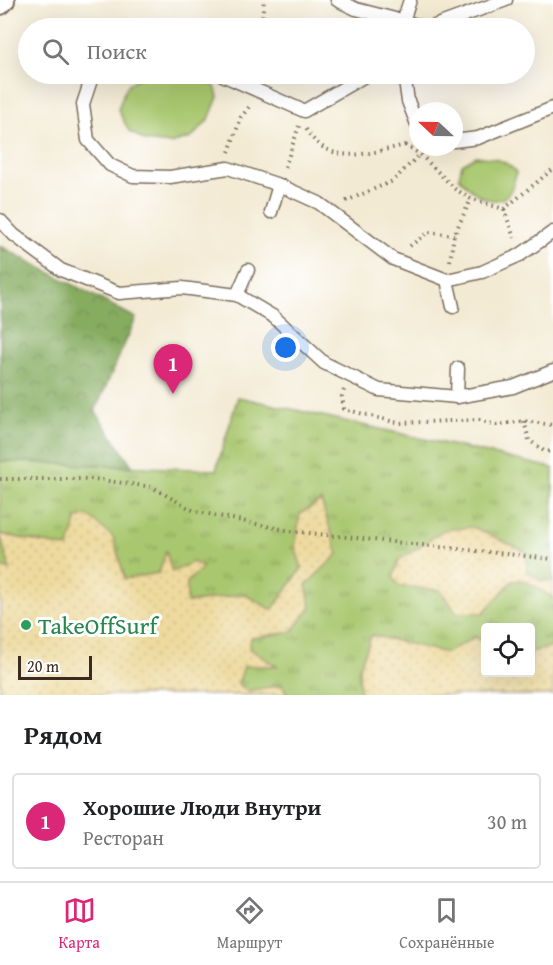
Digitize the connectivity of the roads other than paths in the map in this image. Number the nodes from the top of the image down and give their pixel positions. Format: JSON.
{"nodes":[{"id":1,"x":337,"y":0,"type":"edge"},
{"id":2,"x":410,"y":0,"type":"edge"},
{"id":3,"x":506,"y":0,"type":"edge"},
{"id":4,"x":382,"y":18,"type":"edge"},
{"id":5,"x":404,"y":18,"type":"edge"},
{"id":6,"x":456,"y":18,"type":"edge"},
{"id":7,"x":90,"y":84,"type":"edge"},
{"id":8,"x":241,"y":84,"type":"edge"},
{"id":9,"x":351,"y":84,"type":"edge"},
{"id":10,"x":405,"y":84,"type":"edge"},
{"id":11,"x":409,"y":105,"type":"edge"},
{"id":12,"x":553,"y":108,"type":"edge"},
{"id":13,"x":463,"y":140,"type":"edge"},
{"id":14,"x":279,"y":184,"type":"junction"},
{"id":15,"x":271,"y":212,"type":"dead end"},
{"id":16,"x":0,"y":220,"type":"edge"},
{"id":17,"x":553,"y":232,"type":"edge"},
{"id":18,"x":248,"y":270,"type":"dead end"},
{"id":19,"x":447,"y":280,"type":"junction"},
{"id":20,"x":237,"y":295,"type":"junction"},
{"id":21,"x":453,"y":307,"type":"dead end"},
{"id":22,"x":458,"y":368,"type":"dead end"},
{"id":23,"x":553,"y":371,"type":"edge"},
{"id":24,"x":458,"y":397,"type":"junction"}],
"edges":[{"from":1,"to":4,"type":"lane"},
{"from":2,"to":5,"type":"lane"},
{"from":3,"to":6,"type":"lane"},
{"from":7,"to":14,"type":"lane"},
{"from":8,"to":9,"type":"lane"},
{"from":10,"to":11,"type":"lane"},
{"from":12,"to":13,"type":"lane"},
{"from":14,"to":15,"type":"lane"},
{"from":14,"to":19,"type":"lane"},
{"from":16,"to":20,"type":"lane"},
{"from":17,"to":19,"type":"lane"},
{"from":18,"to":20,"type":"lane"},
{"from":19,"to":21,"type":"lane"},
{"from":20,"to":24,"type":"lane"},
{"from":22,"to":24,"type":"lane"},
{"from":23,"to":24,"type":"lane"}]}
